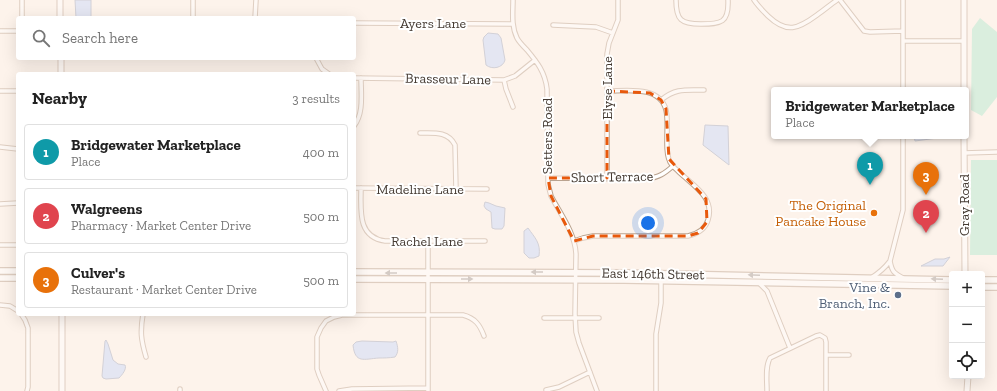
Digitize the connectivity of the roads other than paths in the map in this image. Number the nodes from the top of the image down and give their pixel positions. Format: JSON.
{"nodes":[{"id":1,"x":22,"y":0,"type":"edge"},
{"id":2,"x":60,"y":0,"type":"edge"},
{"id":3,"x":193,"y":0,"type":"edge"},
{"id":4,"x":256,"y":0,"type":"edge"},
{"id":5,"x":513,"y":0,"type":"edge"},
{"id":6,"x":618,"y":0,"type":"edge"},
{"id":7,"x":676,"y":0,"type":"edge"},
{"id":8,"x":728,"y":0,"type":"edge"},
{"id":9,"x":754,"y":0,"type":"edge"},
{"id":10,"x":840,"y":0,"type":"edge"},
{"id":11,"x":903,"y":0,"type":"edge"},
{"id":12,"x":964,"y":0,"type":"edge"},
{"id":13,"x":22,"y":16,"type":"edge"},
{"id":14,"x":60,"y":16,"type":"edge"},
{"id":15,"x":193,"y":16,"type":"edge"},
{"id":16,"x":255,"y":16,"type":"edge"},
{"id":17,"x":356,"y":23,"type":"edge"},
{"id":18,"x":513,"y":24,"type":"junction"},
{"id":19,"x":553,"y":25,"type":"dead end"},
{"id":20,"x":16,"y":30,"type":"edge"},
{"id":21,"x":0,"y":31,"type":"edge"},
{"id":22,"x":903,"y":31,"type":"junction"},
{"id":23,"x":613,"y":33,"type":"junction"},
{"id":24,"x":904,"y":40,"type":"junction"},
{"id":25,"x":964,"y":41,"type":"junction"},
{"id":26,"x":61,"y":60,"type":"edge"},
{"id":27,"x":317,"y":60,"type":"edge"},
{"id":28,"x":535,"y":60,"type":"junction"},
{"id":29,"x":61,"y":72,"type":"edge"},
{"id":30,"x":326,"y":72,"type":"edge"},
{"id":31,"x":356,"y":78,"type":"edge"},
{"id":32,"x":361,"y":78,"type":"junction"},
{"id":33,"x":504,"y":80,"type":"junction"},
{"id":34,"x":903,"y":87,"type":"edge"},
{"id":35,"x":964,"y":87,"type":"edge"},
{"id":36,"x":704,"y":90,"type":"dead end"},
{"id":37,"x":0,"y":91,"type":"edge"},
{"id":38,"x":16,"y":91,"type":"edge"},
{"id":39,"x":607,"y":91,"type":"junction"},
{"id":40,"x":661,"y":100,"type":"junction"},
{"id":41,"x":513,"y":107,"type":"dead end"},
{"id":42,"x":356,"y":123,"type":"edge"},
{"id":43,"x":420,"y":133,"type":"dead end"},
{"id":44,"x":903,"y":139,"type":"edge"},
{"id":45,"x":964,"y":139,"type":"edge"},
{"id":46,"x":0,"y":147,"type":"edge"},
{"id":47,"x":16,"y":149,"type":"edge"},
{"id":48,"x":997,"y":152,"type":"edge"},
{"id":49,"x":964,"y":153,"type":"junction"},
{"id":50,"x":673,"y":166,"type":"junction"},
{"id":51,"x":548,"y":178,"type":"junction"},
{"id":52,"x":607,"y":178,"type":"junction"},
{"id":53,"x":356,"y":188,"type":"edge"},
{"id":54,"x":361,"y":188,"type":"junction"},
{"id":55,"x":456,"y":188,"type":"junction"},
{"id":56,"x":487,"y":189,"type":"dead end"},
{"id":57,"x":16,"y":203,"type":"edge"},
{"id":58,"x":0,"y":204,"type":"edge"},
{"id":59,"x":428,"y":241,"type":"junction"},
{"id":60,"x":486,"y":241,"type":"dead end"},
{"id":61,"x":574,"y":241,"type":"junction"},
{"id":62,"x":0,"y":245,"type":"edge"},
{"id":63,"x":16,"y":245,"type":"edge"},
{"id":64,"x":890,"y":262,"type":"junction"},
{"id":65,"x":0,"y":271,"type":"edge"},
{"id":66,"x":16,"y":271,"type":"edge"},
{"id":67,"x":965,"y":271,"type":"edge"},
{"id":68,"x":356,"y":272,"type":"edge"},
{"id":69,"x":428,"y":276,"type":"junction"},
{"id":70,"x":576,"y":276,"type":"junction"},
{"id":71,"x":0,"y":278,"type":"edge"},
{"id":72,"x":16,"y":278,"type":"edge"},
{"id":73,"x":869,"y":278,"type":"junction"},
{"id":74,"x":904,"y":278,"type":"junction"},
{"id":75,"x":356,"y":279,"type":"edge"},
{"id":76,"x":661,"y":280,"type":"junction"},
{"id":77,"x":949,"y":280,"type":"edge"},
{"id":78,"x":985,"y":280,"type":"edge"},
{"id":79,"x":997,"y":280,"type":"edge"},
{"id":80,"x":758,"y":282,"type":"junction"},
{"id":81,"x":769,"y":283,"type":"junction"},
{"id":82,"x":949,"y":286,"type":"edge"},
{"id":83,"x":985,"y":286,"type":"edge"},
{"id":84,"x":997,"y":286,"type":"edge"},
{"id":85,"x":767,"y":291,"type":"junction"},
{"id":86,"x":0,"y":305,"type":"edge"},
{"id":87,"x":16,"y":310,"type":"edge"},
{"id":88,"x":428,"y":314,"type":"junction"},
{"id":89,"x":356,"y":315,"type":"edge"},
{"id":90,"x":22,"y":316,"type":"edge"},
{"id":91,"x":62,"y":316,"type":"edge"},
{"id":92,"x":143,"y":316,"type":"edge"},
{"id":93,"x":334,"y":316,"type":"edge"},
{"id":94,"x":544,"y":318,"type":"dead end"},
{"id":95,"x":575,"y":318,"type":"junction"},
{"id":96,"x":599,"y":318,"type":"dead end"},
{"id":97,"x":484,"y":336,"type":"dead end"},
{"id":98,"x":790,"y":348,"type":"junction"},
{"id":99,"x":826,"y":355,"type":"junction"},
{"id":100,"x":849,"y":355,"type":"dead end"},
{"id":101,"x":146,"y":357,"type":"dead end"},
{"id":102,"x":590,"y":372,"type":"junction"},
{"id":103,"x":968,"y":379,"type":"edge"},
{"id":104,"x":428,"y":390,"type":"edge"},
{"id":105,"x":546,"y":390,"type":"dead end"},
{"id":106,"x":27,"y":391,"type":"edge"},
{"id":107,"x":62,"y":391,"type":"edge"},
{"id":108,"x":326,"y":391,"type":"edge"},
{"id":109,"x":339,"y":391,"type":"edge"},
{"id":110,"x":597,"y":391,"type":"edge"},
{"id":111,"x":656,"y":391,"type":"edge"},
{"id":112,"x":767,"y":391,"type":"edge"},
{"id":113,"x":826,"y":391,"type":"edge"},
{"id":114,"x":967,"y":391,"type":"edge"}],
"edges":[{"from":1,"to":13,"type":"street"},
{"from":2,"to":14,"type":"street"},
{"from":3,"to":15,"type":"street"},
{"from":4,"to":16,"type":"street"},
{"from":5,"to":18,"type":"street","name":"Setters Road"},
{"from":6,"to":23,"type":"street","name":"Elyse Lane"},
{"from":7,"to":8,"type":"street"},
{"from":9,"to":10,"type":"street"},
{"from":10,"to":22,"type":"street"},
{"from":11,"to":22,"type":"street"},
{"from":12,"to":25,"type":"street"},
{"from":17,"to":18,"type":"street","name":"Ayers Lane"},
{"from":18,"to":28,"type":"street","name":"Setters Road"},
{"from":19,"to":23,"type":"street"},
{"from":20,"to":21,"type":"street"},
{"from":22,"to":24,"type":"street"},
{"from":23,"to":39,"type":"street","name":"Elyse Lane"},
{"from":24,"to":25,"type":"street"},
{"from":24,"to":34,"type":"street"},
{"from":25,"to":35,"type":"street"},
{"from":26,"to":29,"type":"street"},
{"from":27,"to":30,"type":"street"},
{"from":28,"to":33,"type":"street","name":"Brasseur Lane"},
{"from":28,"to":51,"type":"street","name":"Setters Road"},
{"from":31,"to":32,"type":"street","name":"Brasseur Lane"},
{"from":32,"to":33,"type":"street","name":"Brasseur Lane"},
{"from":32,"to":42,"type":"street"},
{"from":33,"to":41,"type":"street"},
{"from":36,"to":40,"type":"street"},
{"from":37,"to":38,"type":"street"},
{"from":39,"to":40,"type":"street"},
{"from":39,"to":52,"type":"street","name":"Elyse Lane"},
{"from":40,"to":50,"type":"street"},
{"from":43,"to":55,"type":"street"},
{"from":44,"to":64,"type":"street"},
{"from":45,"to":49,"type":"street","name":"Gray Road"},
{"from":46,"to":47,"type":"street"},
{"from":48,"to":49,"type":"street"},
{"from":49,"to":67,"type":"street","name":"Gray Road"},
{"from":50,"to":52,"type":"street","name":"Short Terrace"},
{"from":50,"to":61,"type":"street"},
{"from":51,"to":52,"type":"street","name":"Short Terrace"},
{"from":51,"to":61,"type":"street","name":"Setters Road"},
{"from":53,"to":54,"type":"street","name":"Madeline Lane"},
{"from":54,"to":55,"type":"street","name":"Madeline Lane"},
{"from":54,"to":59,"type":"street","name":"Rachel Lane"},
{"from":55,"to":56,"type":"street","name":"Madeline Lane"},
{"from":57,"to":58,"type":"street"},
{"from":59,"to":60,"type":"street","name":"Rachel Lane"},
{"from":59,"to":69,"type":"street"},
{"from":61,"to":70,"type":"street","name":"Setters Road"},
{"from":62,"to":63,"type":"street"},
{"from":64,"to":73,"type":"street"},
{"from":64,"to":74,"type":"street"},
{"from":65,"to":66,"type":"main road"},
{"from":69,"to":68,"type":"main road","name":"East 146th Street","one_way":true},
{"from":69,"to":70,"type":"main road","name":"East 146th Street"},
{"from":69,"to":75,"type":"main road","name":"East 146th Street"},
{"from":69,"to":88,"type":"street"},
{"from":73,"to":70,"type":"main road","name":"East 146th Street","one_way":true},
{"from":70,"to":76,"type":"main road","name":"East 146th Street"},
{"from":70,"to":95,"type":"street","name":"Setters Road"},
{"from":71,"to":72,"type":"main road"},
{"from":73,"to":74,"type":"main road","name":"East 146th Street"},
{"from":77,"to":74,"type":"main road","name":"East 146th Street","one_way":true},
{"from":76,"to":80,"type":"main road","name":"East 146th Street"},
{"from":76,"to":111,"type":"street"},
{"from":78,"to":79,"type":"main road"},
{"from":80,"to":81,"type":"main road","name":"East 146th Street"},
{"from":80,"to":85,"type":"street"},
{"from":81,"to":82,"type":"main road","name":"East 146th Street"},
{"from":81,"to":85,"type":"street"},
{"from":83,"to":84,"type":"main road"},
{"from":85,"to":98,"type":"street"},
{"from":86,"to":87,"type":"street"},
{"from":88,"to":89,"type":"street"},
{"from":88,"to":97,"type":"street"},
{"from":88,"to":104,"type":"street"},
{"from":90,"to":106,"type":"street"},
{"from":91,"to":107,"type":"street"},
{"from":92,"to":101,"type":"street"},
{"from":93,"to":108,"type":"street"},
{"from":94,"to":95,"type":"street"},
{"from":95,"to":96,"type":"street"},
{"from":95,"to":102,"type":"street","name":"Setters Road"},
{"from":98,"to":99,"type":"street"},
{"from":98,"to":112,"type":"street"},
{"from":99,"to":100,"type":"street"},
{"from":99,"to":113,"type":"street"},
{"from":102,"to":105,"type":"street"},
{"from":102,"to":110,"type":"street","name":"Setters Road"},
{"from":103,"to":114,"type":"street"},
{"from":104,"to":109,"type":"street"}]}
